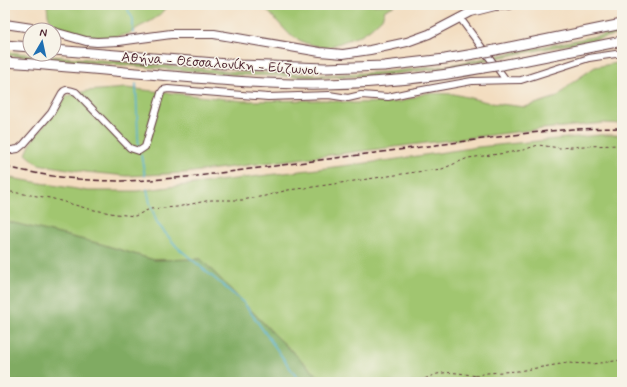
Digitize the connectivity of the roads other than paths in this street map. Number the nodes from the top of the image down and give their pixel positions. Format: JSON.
{"nodes":[{"id":1,"x":510,"y":5,"type":"edge"},
{"id":2,"x":460,"y":18,"type":"junction"},
{"id":3,"x":5,"y":24,"type":"edge"},
{"id":4,"x":622,"y":24,"type":"edge"},
{"id":5,"x":22,"y":27,"type":"edge"},
{"id":6,"x":62,"y":34,"type":"edge"},
{"id":7,"x":622,"y":41,"type":"edge"},
{"id":8,"x":5,"y":45,"type":"edge"},
{"id":9,"x":22,"y":47,"type":"edge"},
{"id":10,"x":62,"y":51,"type":"edge"},
{"id":11,"x":622,"y":53,"type":"edge"},
{"id":12,"x":5,"y":62,"type":"edge"},
{"id":13,"x":506,"y":80,"type":"junction"},
{"id":14,"x":5,"y":151,"type":"edge"}],
"edges":[{"from":1,"to":2,"type":"main road"},
{"from":2,"to":6,"type":"main road"},
{"from":2,"to":13,"type":"street"},
{"from":3,"to":5,"type":"main road"},
{"from":4,"to":10,"type":"highway","name":"Αθήνα - Θεσσαλονίκη - Εύζωνοι","bridge":true},
{"from":7,"to":12,"type":"highway","name":"Αθήνα - Θεσσαλονίκη - Εύζωνοι","bridge":true},
{"from":8,"to":9,"type":"highway"},
{"from":11,"to":13,"type":"street"},
{"from":13,"to":14,"type":"street"}]}
